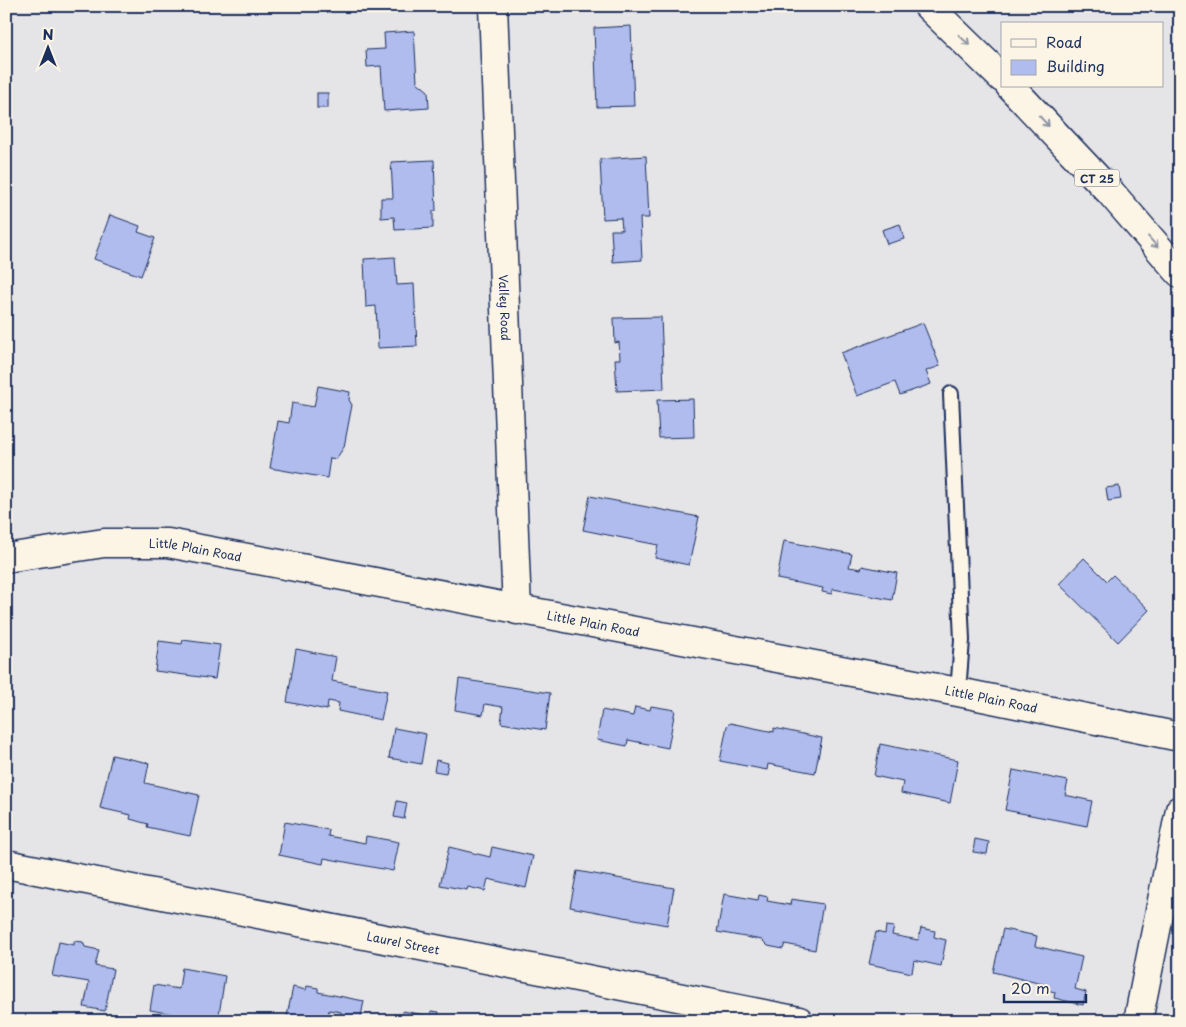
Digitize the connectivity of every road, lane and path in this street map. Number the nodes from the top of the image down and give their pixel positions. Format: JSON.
{"nodes":[{"id":1,"x":493,"y":6,"type":"edge"},
{"id":2,"x":928,"y":6,"type":"edge"},
{"id":3,"x":1001,"y":77,"type":"edge"},
{"id":4,"x":1012,"y":88,"type":"edge"},
{"id":5,"x":1180,"y":273,"type":"edge"},
{"id":6,"x":950,"y":394,"type":"dead end"},
{"id":7,"x":6,"y":558,"type":"edge"},
{"id":8,"x":517,"y":610,"type":"junction"},
{"id":9,"x":958,"y":692,"type":"junction"},
{"id":10,"x":1180,"y":737,"type":"edge"},
{"id":11,"x":1180,"y":810,"type":"edge"},
{"id":12,"x":6,"y":864,"type":"edge"},
{"id":13,"x":800,"y":1021,"type":"edge"},
{"id":14,"x":1138,"y":1021,"type":"edge"}],
"edges":[{"from":1,"to":8,"type":"main road","name":"Valley Road"},
{"from":2,"to":3,"type":"main road","one_way":true},
{"from":4,"to":5,"type":"main road","number":"CT 25","one_way":true},
{"from":6,"to":9,"type":"lane"},
{"from":7,"to":8,"type":"main road","name":"Little Plain Road"},
{"from":8,"to":9,"type":"main road","name":"Little Plain Road"},
{"from":9,"to":10,"type":"main road","name":"Little Plain Road"},
{"from":11,"to":14,"type":"main road"},
{"from":12,"to":13,"type":"main road","name":"Laurel Street"}]}
